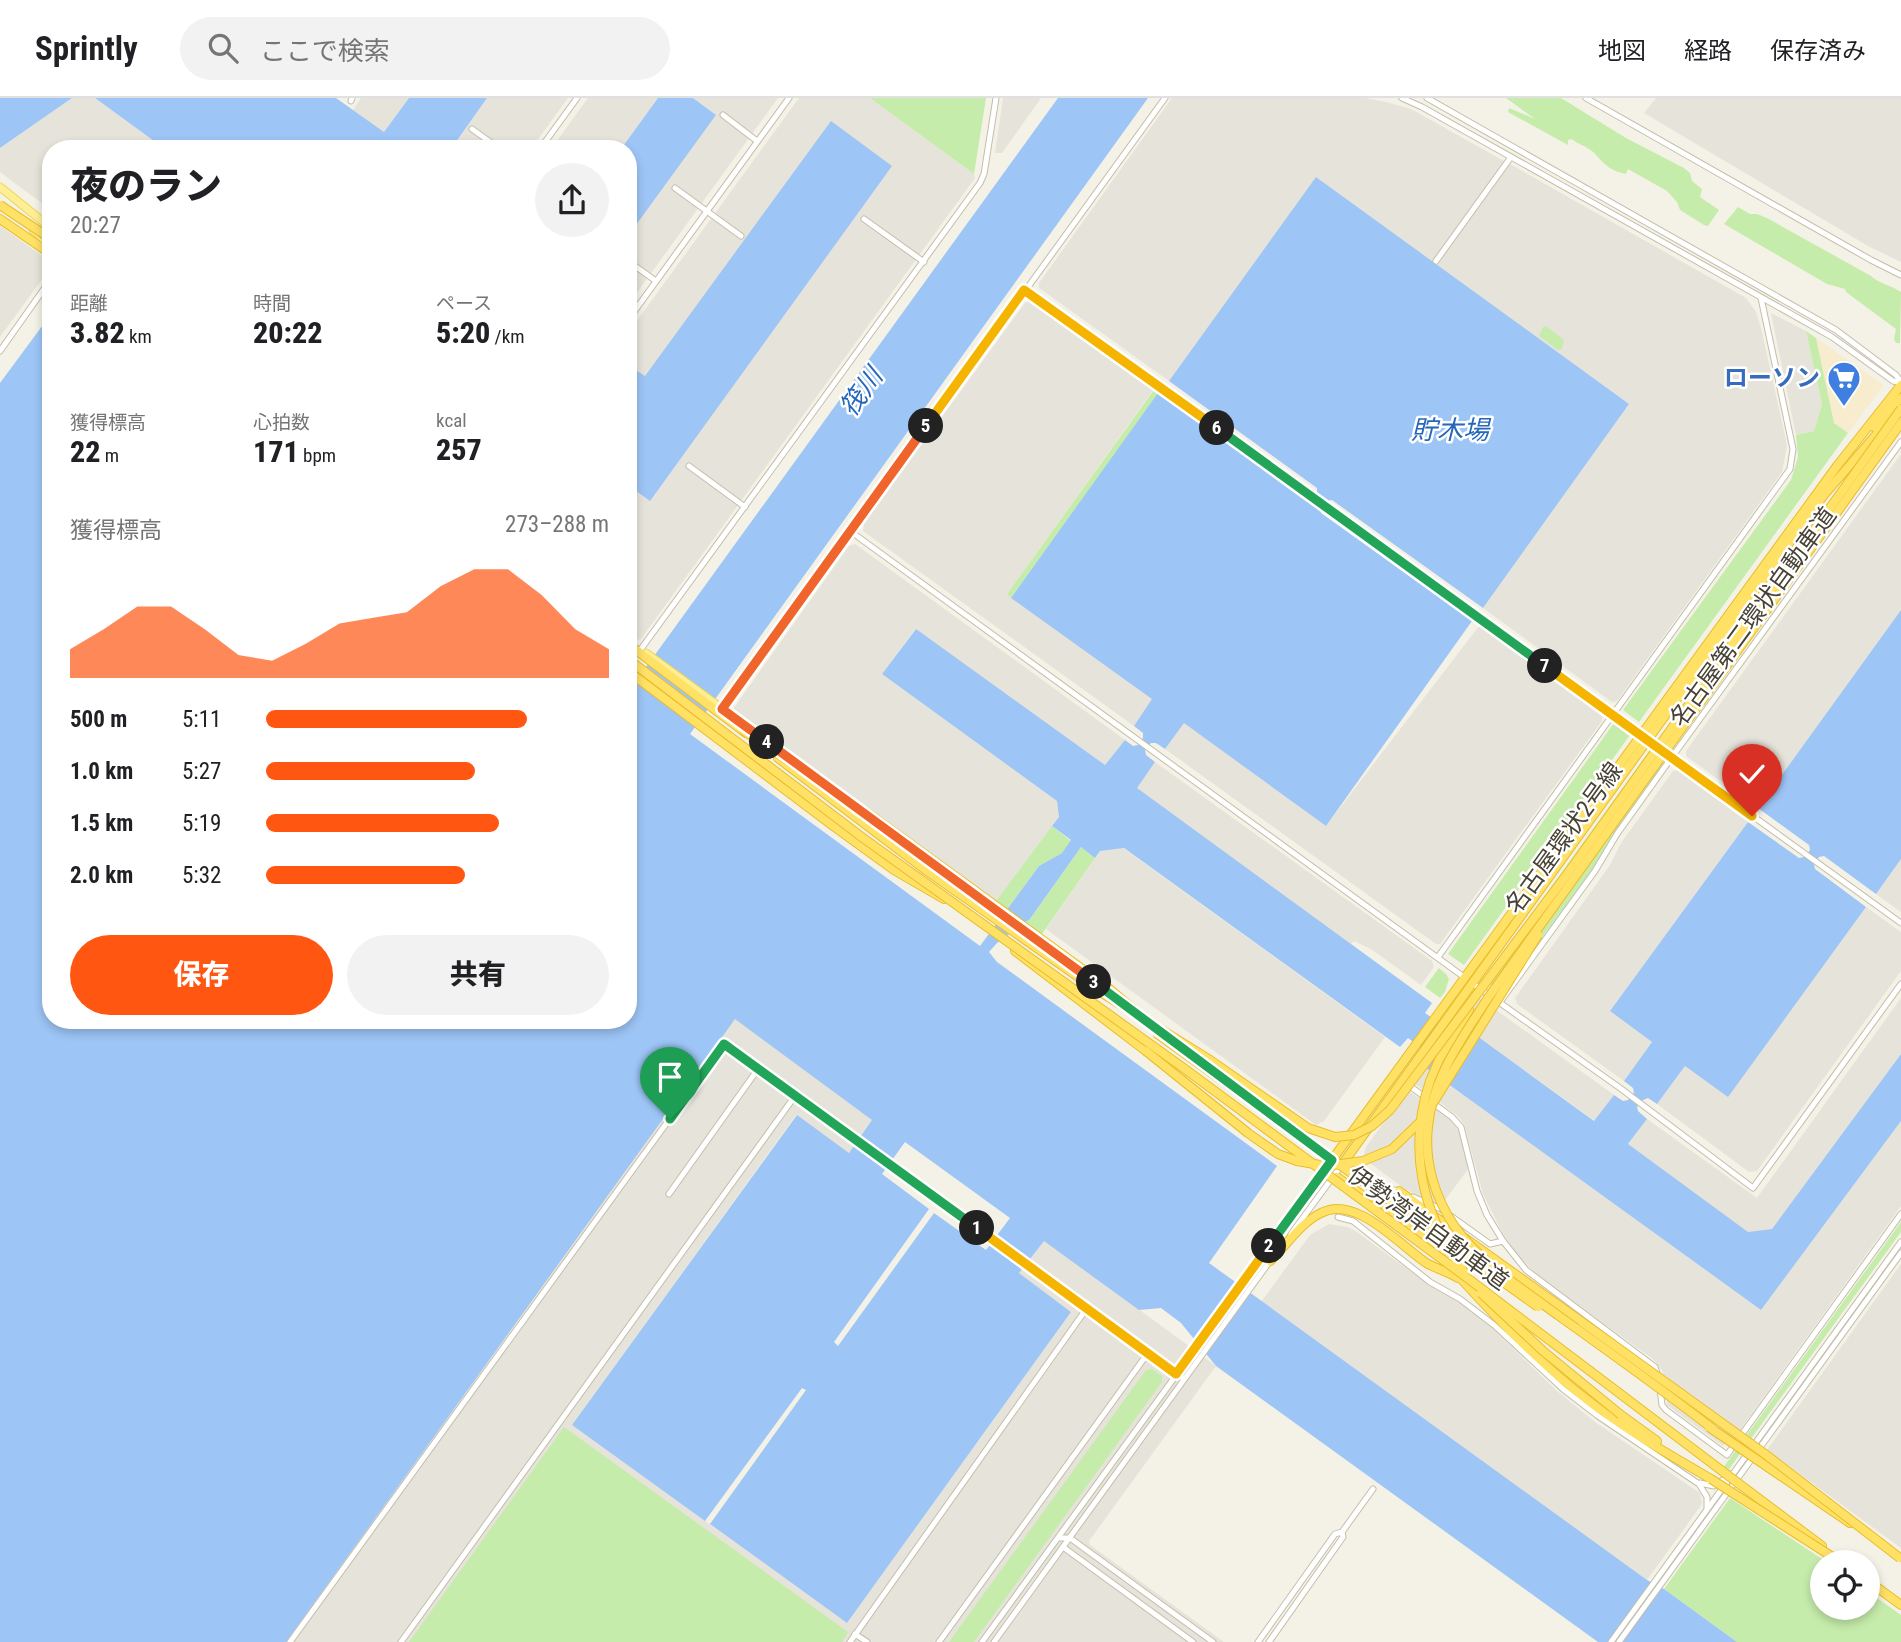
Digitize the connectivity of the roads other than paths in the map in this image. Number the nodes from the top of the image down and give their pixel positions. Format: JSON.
{"nodes":[{"id":1,"x":577,"y":98,"type":"edge"},
{"id":2,"x":789,"y":98,"type":"edge"},
{"id":3,"x":996,"y":98,"type":"edge"},
{"id":4,"x":1165,"y":98,"type":"edge"},
{"id":5,"x":1402,"y":98,"type":"edge"},
{"id":6,"x":1427,"y":98,"type":"edge"},
{"id":7,"x":1586,"y":98,"type":"edge"},
{"id":8,"x":723,"y":115,"type":"dead end"},
{"id":9,"x":472,"y":129,"type":"dead end"},
{"id":10,"x":487,"y":140,"type":"edge"},
{"id":11,"x":547,"y":140,"type":"edge"},
{"id":12,"x":757,"y":141,"type":"junction"},
{"id":13,"x":1511,"y":156,"type":"junction"},
{"id":14,"x":0,"y":187,"type":"edge"},
{"id":15,"x":675,"y":188,"type":"dead end"},
{"id":16,"x":0,"y":204,"type":"edge"},
{"id":17,"x":706,"y":211,"type":"junction"},
{"id":18,"x":0,"y":219,"type":"edge"},
{"id":19,"x":864,"y":219,"type":"dead end"},
{"id":20,"x":42,"y":221,"type":"edge"},
{"id":21,"x":42,"y":233,"type":"edge"},
{"id":22,"x":741,"y":236,"type":"dead end"},
{"id":23,"x":42,"y":239,"type":"edge"},
{"id":24,"x":42,"y":248,"type":"edge"},
{"id":25,"x":1436,"y":261,"type":"dead end"},
{"id":26,"x":924,"y":262,"type":"junction"},
{"id":27,"x":637,"y":267,"type":"edge"},
{"id":28,"x":1901,"y":275,"type":"edge"},
{"id":29,"x":656,"y":281,"type":"junction"},
{"id":30,"x":1024,"y":290,"type":"junction"},
{"id":31,"x":42,"y":292,"type":"edge"},
{"id":32,"x":1761,"y":298,"type":"junction"},
{"id":33,"x":637,"y":307,"type":"edge"},
{"id":34,"x":0,"y":351,"type":"edge"},
{"id":35,"x":1901,"y":383,"type":"edge"},
{"id":36,"x":1901,"y":398,"type":"edge"},
{"id":37,"x":1901,"y":407,"type":"edge"},
{"id":38,"x":1901,"y":423,"type":"edge"},
{"id":39,"x":1901,"y":442,"type":"edge"},
{"id":40,"x":1851,"y":448,"type":"junction"},
{"id":41,"x":689,"y":466,"type":"dead end"},
{"id":42,"x":745,"y":507,"type":"junction"},
{"id":43,"x":850,"y":531,"type":"junction"},
{"id":44,"x":637,"y":647,"type":"edge"},
{"id":45,"x":637,"y":649,"type":"edge"},
{"id":46,"x":641,"y":649,"type":"junction"},
{"id":47,"x":637,"y":669,"type":"edge"},
{"id":48,"x":637,"y":669,"type":"edge"},
{"id":49,"x":637,"y":670,"type":"edge"},
{"id":50,"x":722,"y":709,"type":"junction"},
{"id":51,"x":1613,"y":714,"type":"junction"},
{"id":52,"x":741,"y":729,"type":"junction"},
{"id":53,"x":1644,"y":736,"type":"junction"},
{"id":54,"x":1672,"y":757,"type":"junction"},
{"id":55,"x":1561,"y":897,"type":"junction"},
{"id":56,"x":982,"y":921,"type":"junction"},
{"id":57,"x":1901,"y":923,"type":"edge"},
{"id":58,"x":1438,"y":957,"type":"junction"},
{"id":59,"x":1464,"y":976,"type":"junction"},
{"id":60,"x":1472,"y":982,"type":"junction"},
{"id":61,"x":1901,"y":984,"type":"edge"},
{"id":62,"x":1094,"y":988,"type":"junction"},
{"id":63,"x":1479,"y":994,"type":"junction"},
{"id":64,"x":1500,"y":1002,"type":"junction"},
{"id":65,"x":1449,"y":1006,"type":"junction"},
{"id":66,"x":1166,"y":1035,"type":"junction"},
{"id":67,"x":1410,"y":1060,"type":"junction"},
{"id":68,"x":758,"y":1069,"type":"junction"},
{"id":69,"x":1402,"y":1080,"type":"junction"},
{"id":70,"x":795,"y":1096,"type":"junction"},
{"id":71,"x":1332,"y":1160,"type":"junction"},
{"id":72,"x":1341,"y":1166,"type":"junction"},
{"id":73,"x":1326,"y":1169,"type":"junction"},
{"id":74,"x":1335,"y":1175,"type":"junction"},
{"id":75,"x":1399,"y":1191,"type":"junction"},
{"id":76,"x":669,"y":1194,"type":"dead end"},
{"id":77,"x":1901,"y":1214,"type":"edge"},
{"id":78,"x":1338,"y":1217,"type":"dead end"},
{"id":79,"x":1503,"y":1241,"type":"junction"},
{"id":80,"x":1901,"y":1242,"type":"edge"},
{"id":81,"x":1901,"y":1253,"type":"edge"},
{"id":82,"x":1270,"y":1261,"type":"junction"},
{"id":83,"x":1466,"y":1284,"type":"junction"},
{"id":84,"x":1087,"y":1308,"type":"junction"},
{"id":85,"x":1149,"y":1353,"type":"junction"},
{"id":86,"x":1176,"y":1374,"type":"junction"},
{"id":87,"x":1184,"y":1379,"type":"junction"},
{"id":88,"x":1713,"y":1429,"type":"junction"},
{"id":89,"x":1737,"y":1469,"type":"junction"},
{"id":90,"x":1711,"y":1479,"type":"junction"},
{"id":91,"x":1694,"y":1480,"type":"junction"},
{"id":92,"x":1373,"y":1489,"type":"dead end"},
{"id":93,"x":1707,"y":1508,"type":"junction"},
{"id":94,"x":1342,"y":1532,"type":"junction"},
{"id":95,"x":1058,"y":1537,"type":"junction"},
{"id":96,"x":1070,"y":1538,"type":"junction"},
{"id":97,"x":1063,"y":1547,"type":"junction"},
{"id":98,"x":1823,"y":1550,"type":"edge"},
{"id":99,"x":1826,"y":1550,"type":"edge"},
{"id":100,"x":1901,"y":1559,"type":"edge"},
{"id":101,"x":1660,"y":1580,"type":"junction"},
{"id":102,"x":1880,"y":1590,"type":"edge"},
{"id":103,"x":1901,"y":1605,"type":"edge"},
{"id":104,"x":855,"y":1634,"type":"junction"},
{"id":105,"x":290,"y":1642,"type":"edge"},
{"id":106,"x":401,"y":1642,"type":"edge"},
{"id":107,"x":850,"y":1642,"type":"edge"},
{"id":108,"x":867,"y":1642,"type":"edge"},
{"id":109,"x":939,"y":1642,"type":"edge"},
{"id":110,"x":982,"y":1642,"type":"edge"},
{"id":111,"x":994,"y":1642,"type":"edge"},
{"id":112,"x":1193,"y":1642,"type":"edge"},
{"id":113,"x":1213,"y":1642,"type":"edge"},
{"id":114,"x":1258,"y":1642,"type":"edge"},
{"id":115,"x":1269,"y":1642,"type":"edge"},
{"id":116,"x":1611,"y":1642,"type":"edge"},
{"id":117,"x":1619,"y":1642,"type":"edge"}],
"edges":[{"from":1,"to":11,"type":"street"},
{"from":2,"to":12,"type":"street"},
{"from":3,"to":26,"type":"street"},
{"from":4,"to":30,"type":"street"},
{"from":5,"to":13,"type":"street"},
{"from":6,"to":35,"type":"street"},
{"from":7,"to":28,"type":"street"},
{"from":8,"to":12,"type":"street"},
{"from":9,"to":10,"type":"street"},
{"from":12,"to":17,"type":"street"},
{"from":13,"to":25,"type":"street"},
{"from":13,"to":32,"type":"street"},
{"from":14,"to":20,"type":"main road"},
{"from":15,"to":17,"type":"street"},
{"from":16,"to":21,"type":"highway","bridge":true},
{"from":16,"to":23,"type":"main road"},
{"from":17,"to":22,"type":"street"},
{"from":17,"to":29,"type":"street"},
{"from":18,"to":24,"type":"highway"},
{"from":19,"to":26,"type":"street"},
{"from":26,"to":42,"type":"street"},
{"from":27,"to":29,"type":"street"},
{"from":29,"to":33,"type":"street"},
{"from":30,"to":43,"type":"street"},
{"from":30,"to":51,"type":"street"},
{"from":31,"to":34,"type":"street"},
{"from":32,"to":35,"type":"street"},
{"from":32,"to":51,"type":"street"},
{"from":35,"to":40,"type":"highway","name":"名古屋環状2号線"},
{"from":36,"to":40,"type":"highway"},
{"from":37,"to":53,"type":"highway","name":"名古屋環状2号線"},
{"from":37,"to":63,"type":"highway","name":"名古屋第二環状自動車道","bridge":true},
{"from":38,"to":55,"type":"highway","name":"名古屋第二環状自動車道","bridge":true},
{"from":39,"to":54,"type":"street"},
{"from":40,"to":53,"type":"highway","name":"名古屋環状2号線"},
{"from":41,"to":42,"type":"street"},
{"from":42,"to":46,"type":"street"},
{"from":43,"to":50,"type":"street"},
{"from":43,"to":58,"type":"street"},
{"from":44,"to":46,"type":"main road"},
{"from":45,"to":52,"type":"highway","name":"伊勢湾岸自動車道"},
{"from":46,"to":50,"type":"main road"},
{"from":47,"to":56,"type":"main road","bridge":true},
{"from":48,"to":56,"type":"highway","name":"伊勢湾岸自動車道","bridge":true},
{"from":49,"to":56,"type":"highway"},
{"from":50,"to":66,"type":"main road","bridge":true},
{"from":51,"to":53,"type":"street"},
{"from":51,"to":58,"type":"street"},
{"from":52,"to":62,"type":"highway","name":"伊勢湾岸自動車道","bridge":true},
{"from":52,"to":66,"type":"highway","bridge":true},
{"from":53,"to":54,"type":"street"},
{"from":53,"to":59,"type":"highway","name":"名古屋環状2号線"},
{"from":53,"to":60,"type":"highway","name":"名古屋環状2号線"},
{"from":54,"to":57,"type":"street"},
{"from":54,"to":64,"type":"street"},
{"from":55,"to":56,"type":"highway","bridge":true},
{"from":55,"to":88,"type":"highway","bridge":true},
{"from":56,"to":73,"type":"main road","bridge":true},
{"from":56,"to":99,"type":"highway","name":"伊勢湾岸自動車道","bridge":true},
{"from":58,"to":59,"type":"street"},
{"from":59,"to":65,"type":"highway","name":"名古屋環状2号線"},
{"from":60,"to":64,"type":"street"},
{"from":60,"to":65,"type":"highway","name":"名古屋環状2号線"},
{"from":61,"to":64,"type":"street"},
{"from":62,"to":63,"type":"highway","bridge":true},
{"from":62,"to":88,"type":"highway","name":"伊勢湾岸自動車道","bridge":true},
{"from":63,"to":90,"type":"highway","bridge":true},
{"from":65,"to":67,"type":"highway","name":"名古屋環状2号線"},
{"from":66,"to":71,"type":"main road"},
{"from":67,"to":69,"type":"highway","name":"名古屋環状2号線"},
{"from":67,"to":71,"type":"highway","name":"名古屋環状2号線"},
{"from":68,"to":70,"type":"street"},
{"from":68,"to":76,"type":"street"},
{"from":68,"to":105,"type":"street"},
{"from":69,"to":72,"type":"highway","name":"名古屋環状2号線"},
{"from":69,"to":79,"type":"street"},
{"from":70,"to":84,"type":"street"},
{"from":70,"to":106,"type":"street"},
{"from":71,"to":72,"type":"street"},
{"from":71,"to":73,"type":"street"},
{"from":72,"to":74,"type":"street"},
{"from":72,"to":75,"type":"street"},
{"from":73,"to":74,"type":"main road"},
{"from":73,"to":86,"type":"street"},
{"from":74,"to":82,"type":"street"},
{"from":74,"to":83,"type":"highway"},
{"from":75,"to":79,"type":"street"},
{"from":75,"to":100,"type":"highway","bridge":true},
{"from":77,"to":79,"type":"street"},
{"from":78,"to":91,"type":"street"},
{"from":80,"to":89,"type":"street"},
{"from":81,"to":101,"type":"street"},
{"from":82,"to":83,"type":"highway"},
{"from":82,"to":87,"type":"street"},
{"from":83,"to":90,"type":"highway"},
{"from":84,"to":85,"type":"street"},
{"from":84,"to":104,"type":"street"},
{"from":85,"to":86,"type":"street"},
{"from":85,"to":109,"type":"street"},
{"from":86,"to":87,"type":"street"},
{"from":86,"to":95,"type":"street"},
{"from":87,"to":96,"type":"street"},
{"from":88,"to":100,"type":"highway","name":"伊勢湾岸自動車道","bridge":true},
{"from":89,"to":91,"type":"street"},
{"from":89,"to":93,"type":"street"},
{"from":90,"to":98,"type":"highway","bridge":true},
{"from":91,"to":93,"type":"street"},
{"from":92,"to":94,"type":"street"},
{"from":93,"to":101,"type":"street"},
{"from":94,"to":114,"type":"street"},
{"from":94,"to":115,"type":"street"},
{"from":95,"to":96,"type":"street"},
{"from":95,"to":97,"type":"street"},
{"from":95,"to":110,"type":"street"},
{"from":96,"to":97,"type":"street"},
{"from":96,"to":113,"type":"street"},
{"from":97,"to":111,"type":"street"},
{"from":97,"to":112,"type":"street"},
{"from":101,"to":116,"type":"street"},
{"from":101,"to":117,"type":"street"},
{"from":102,"to":103,"type":"highway"},
{"from":104,"to":107,"type":"street"},
{"from":104,"to":108,"type":"street"}]}
